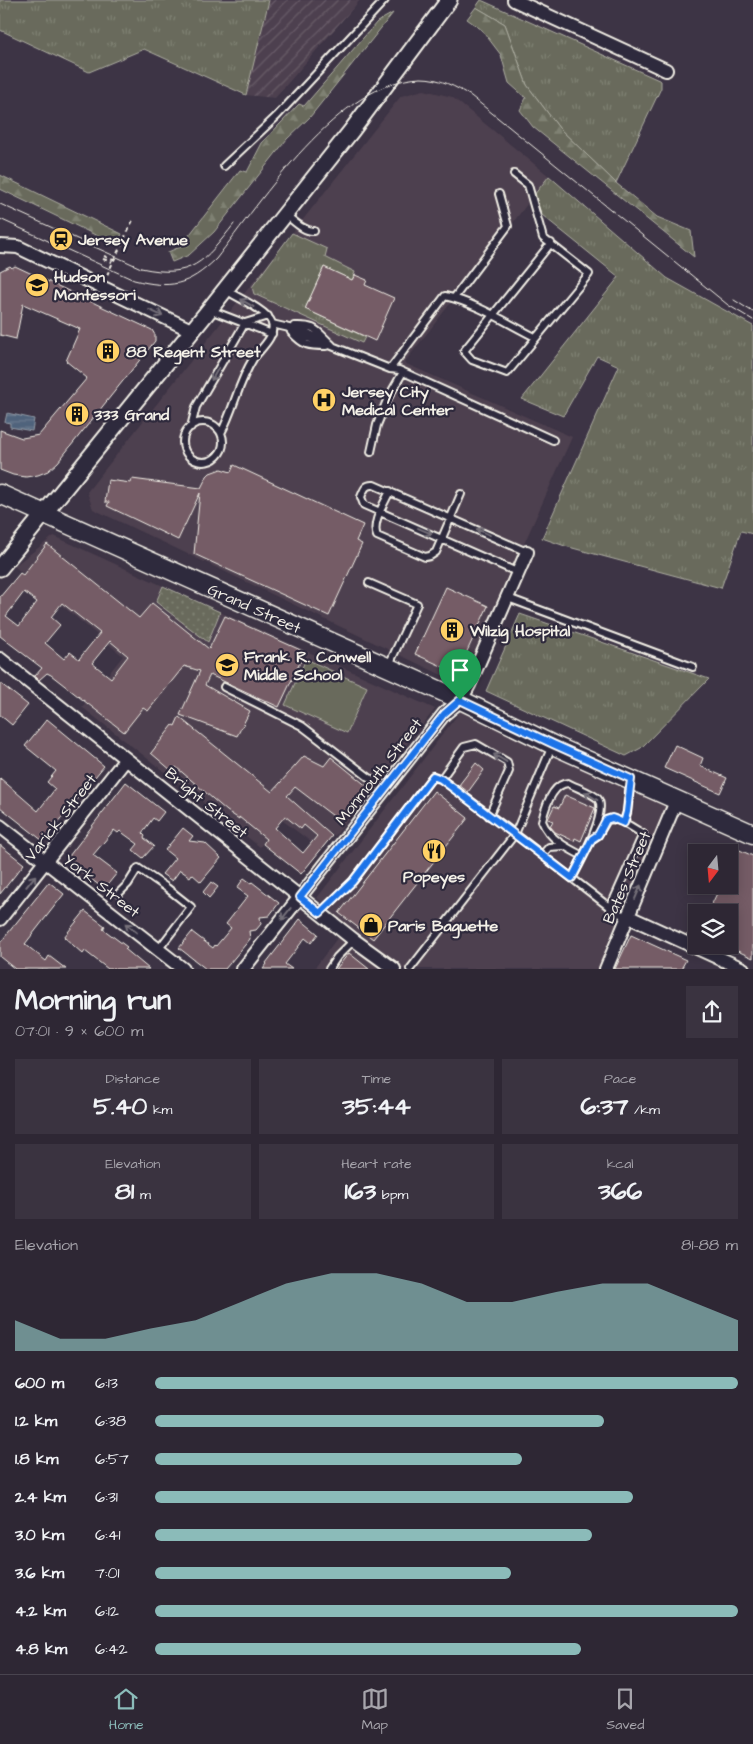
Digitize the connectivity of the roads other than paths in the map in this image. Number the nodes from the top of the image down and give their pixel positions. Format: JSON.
{"nodes":[{"id":1,"x":385,"y":0,"type":"edge"},
{"id":2,"x":449,"y":0,"type":"edge"},
{"id":3,"x":514,"y":0,"type":"edge"},
{"id":4,"x":666,"y":70,"type":"dead end"},
{"id":5,"x":224,"y":166,"type":"dead end"},
{"id":6,"x":514,"y":174,"type":"dead end"},
{"id":7,"x":499,"y":194,"type":"dead end"},
{"id":8,"x":285,"y":214,"type":"junction"},
{"id":9,"x":316,"y":232,"type":"dead end"},
{"id":10,"x":551,"y":243,"type":"junction"},
{"id":11,"x":0,"y":246,"type":"edge"},
{"id":12,"x":225,"y":290,"type":"junction"},
{"id":13,"x":454,"y":298,"type":"junction"},
{"id":14,"x":210,"y":310,"type":"junction"},
{"id":15,"x":268,"y":316,"type":"junction"},
{"id":16,"x":493,"y":316,"type":"junction"},
{"id":17,"x":244,"y":323,"type":"junction"},
{"id":18,"x":272,"y":324,"type":"junction"},
{"id":19,"x":286,"y":327,"type":"junction"},
{"id":20,"x":193,"y":331,"type":"junction"},
{"id":21,"x":272,"y":334,"type":"junction"},
{"id":22,"x":536,"y":337,"type":"junction"},
{"id":23,"x":332,"y":346,"type":"junction"},
{"id":24,"x":390,"y":369,"type":"junction"},
{"id":25,"x":403,"y":372,"type":"junction"},
{"id":26,"x":191,"y":427,"type":"junction"},
{"id":27,"x":221,"y":433,"type":"junction"},
{"id":28,"x":552,"y":440,"type":"dead end"},
{"id":29,"x":371,"y":452,"type":"dead end"},
{"id":30,"x":390,"y":491,"type":"junction"},
{"id":31,"x":0,"y":494,"type":"edge"},
{"id":32,"x":461,"y":494,"type":"dead end"},
{"id":33,"x":381,"y":512,"type":"junction"},
{"id":34,"x":44,"y":514,"type":"junction"},
{"id":35,"x":450,"y":518,"type":"junction"},
{"id":36,"x":442,"y":538,"type":"junction"},
{"id":37,"x":528,"y":552,"type":"joint"},
{"id":38,"x":0,"y":568,"type":"edge"},
{"id":39,"x":519,"y":573,"type":"junction"},
{"id":40,"x":368,"y":583,"type":"dead end"},
{"id":41,"x":508,"y":598,"type":"junction"},
{"id":42,"x":0,"y":659,"type":"edge"},
{"id":43,"x":693,"y":667,"type":"dead end"},
{"id":44,"x":388,"y":668,"type":"junction"},
{"id":45,"x":224,"y":687,"type":"dead end"},
{"id":46,"x":460,"y":700,"type":"junction"},
{"id":47,"x":553,"y":744,"type":"junction"},
{"id":48,"x":126,"y":758,"type":"junction"},
{"id":49,"x":441,"y":779,"type":"junction"},
{"id":50,"x":631,"y":779,"type":"junction"},
{"id":51,"x":384,"y":789,"type":"junction"},
{"id":52,"x":677,"y":799,"type":"junction"},
{"id":53,"x":489,"y":816,"type":"junction"},
{"id":54,"x":624,"y":823,"type":"junction"},
{"id":55,"x":0,"y":826,"type":"edge"},
{"id":56,"x":749,"y":828,"type":"edge"},
{"id":57,"x":515,"y":834,"type":"junction"},
{"id":58,"x":592,"y":839,"type":"junction"},
{"id":59,"x":563,"y":846,"type":"junction"},
{"id":60,"x":542,"y":855,"type":"junction"},
{"id":61,"x":583,"y":856,"type":"junction"},
{"id":62,"x":46,"y":862,"type":"junction"},
{"id":63,"x":572,"y":878,"type":"junction"},
{"id":64,"x":119,"y":893,"type":"dead end"},
{"id":65,"x":300,"y":897,"type":"junction"},
{"id":66,"x":610,"y":908,"type":"junction"},
{"id":67,"x":320,"y":913,"type":"junction"},
{"id":68,"x":627,"y":916,"type":"junction"},
{"id":69,"x":0,"y":919,"type":"edge"},
{"id":70,"x":354,"y":940,"type":"junction"},
{"id":71,"x":158,"y":950,"type":"junction"},
{"id":72,"x":183,"y":969,"type":"edge"},
{"id":73,"x":243,"y":969,"type":"edge"},
{"id":74,"x":329,"y":969,"type":"edge"},
{"id":75,"x":394,"y":969,"type":"edge"},
{"id":76,"x":410,"y":969,"type":"edge"},
{"id":77,"x":606,"y":969,"type":"edge"},
{"id":78,"x":743,"y":969,"type":"edge"}],
"edges":[{"from":1,"to":5,"type":"lane"},
{"from":2,"to":8,"type":"street"},
{"from":3,"to":4,"type":"street"},
{"from":6,"to":10,"type":"lane"},
{"from":7,"to":13,"type":"lane"},
{"from":8,"to":9,"type":"lane"},
{"from":8,"to":12,"type":"street"},
{"from":10,"to":16,"type":"lane"},
{"from":10,"to":22,"type":"lane"},
{"from":11,"to":20,"type":"street","one_way":true},
{"from":12,"to":14,"type":"street"},
{"from":15,"to":12,"type":"lane","one_way":true},
{"from":13,"to":16,"type":"lane"},
{"from":13,"to":24,"type":"lane"},
{"from":14,"to":17,"type":"lane"},
{"from":14,"to":20,"type":"street"},
{"from":15,"to":17,"type":"lane"},
{"from":15,"to":18,"type":"lane"},
{"from":16,"to":22,"type":"lane"},
{"from":16,"to":22,"type":"lane"},
{"from":17,"to":21,"type":"lane"},
{"from":17,"to":26,"type":"lane","one_way":true},
{"from":18,"to":19,"type":"lane"},
{"from":18,"to":21,"type":"lane"},
{"from":19,"to":23,"type":"lane"},
{"from":19,"to":23,"type":"lane"},
{"from":20,"to":34,"type":"street"},
{"from":21,"to":27,"type":"lane"},
{"from":23,"to":24,"type":"lane"},
{"from":24,"to":25,"type":"lane"},
{"from":25,"to":28,"type":"lane"},
{"from":25,"to":29,"type":"lane"},
{"from":26,"to":27,"type":"lane"},
{"from":26,"to":27,"type":"lane"},
{"from":30,"to":33,"type":"lane"},
{"from":30,"to":33,"type":"lane"},
{"from":30,"to":35,"type":"lane"},
{"from":31,"to":34,"type":"main road","name":"Grand Street"},
{"from":32,"to":35,"type":"lane"},
{"from":33,"to":36,"type":"lane","one_way":true},
{"from":33,"to":36,"type":"lane"},
{"from":34,"to":38,"type":"street"},
{"from":34,"to":44,"type":"main road","name":"Grand Street"},
{"from":35,"to":36,"type":"lane"},
{"from":37,"to":35,"type":"lane","one_way":true},
{"from":36,"to":39,"type":"lane"},
{"from":37,"to":39,"type":"street","name":"Monmouth Street"},
{"from":39,"to":41,"type":"street","name":"Monmouth Street"},
{"from":40,"to":44,"type":"lane"},
{"from":41,"to":43,"type":"lane"},
{"from":41,"to":46,"type":"street","name":"Monmouth Street"},
{"from":42,"to":48,"type":"street","name":"Bright Street"},
{"from":44,"to":46,"type":"main road","name":"Grand Street"},
{"from":45,"to":51,"type":"lane"},
{"from":46,"to":47,"type":"main road","name":"Grand Street"},
{"from":46,"to":51,"type":"street","name":"Monmouth Street"},
{"from":47,"to":50,"type":"main road","name":"Grand Street"},
{"from":47,"to":57,"type":"lane"},
{"from":48,"to":62,"type":"street","name":"Varick Street"},
{"from":48,"to":65,"type":"street","name":"Bright Street"},
{"from":49,"to":53,"type":"lane"},
{"from":53,"to":49,"type":"lane","one_way":true},
{"from":49,"to":67,"type":"lane"},
{"from":50,"to":52,"type":"main road","name":"Grand Street"},
{"from":50,"to":54,"type":"lane"},
{"from":51,"to":65,"type":"street","name":"Monmouth Street"},
{"from":52,"to":56,"type":"main road","name":"Grand Street"},
{"from":68,"to":52,"type":"street","name":"Bates Street","one_way":true},
{"from":53,"to":57,"type":"lane"},
{"from":54,"to":58,"type":"lane"},
{"from":54,"to":66,"type":"lane"},
{"from":55,"to":62,"type":"street","name":"York Street"},
{"from":57,"to":60,"type":"lane"},
{"from":57,"to":76,"type":"lane"},
{"from":58,"to":59,"type":"lane","one_way":true},
{"from":58,"to":61,"type":"lane"},
{"from":59,"to":60,"type":"lane"},
{"from":59,"to":61,"type":"lane"},
{"from":60,"to":63,"type":"lane"},
{"from":61,"to":63,"type":"lane"},
{"from":69,"to":62,"type":"street","name":"Varick Street","one_way":true},
{"from":71,"to":62,"type":"street","name":"York Street","one_way":true},
{"from":63,"to":66,"type":"lane"},
{"from":64,"to":71,"type":"lane"},
{"from":65,"to":67,"type":"street","name":"Bright Street"},
{"from":65,"to":73,"type":"street","name":"Monmouth Street","one_way":true},
{"from":66,"to":68,"type":"lane"},
{"from":67,"to":70,"type":"street","name":"Bright Street"},
{"from":68,"to":77,"type":"street","name":"Bates Street"},
{"from":68,"to":78,"type":"street"},
{"from":70,"to":74,"type":"lane"},
{"from":70,"to":75,"type":"street","name":"Bright Street"},
{"from":71,"to":72,"type":"street","name":"York Street"}]}
